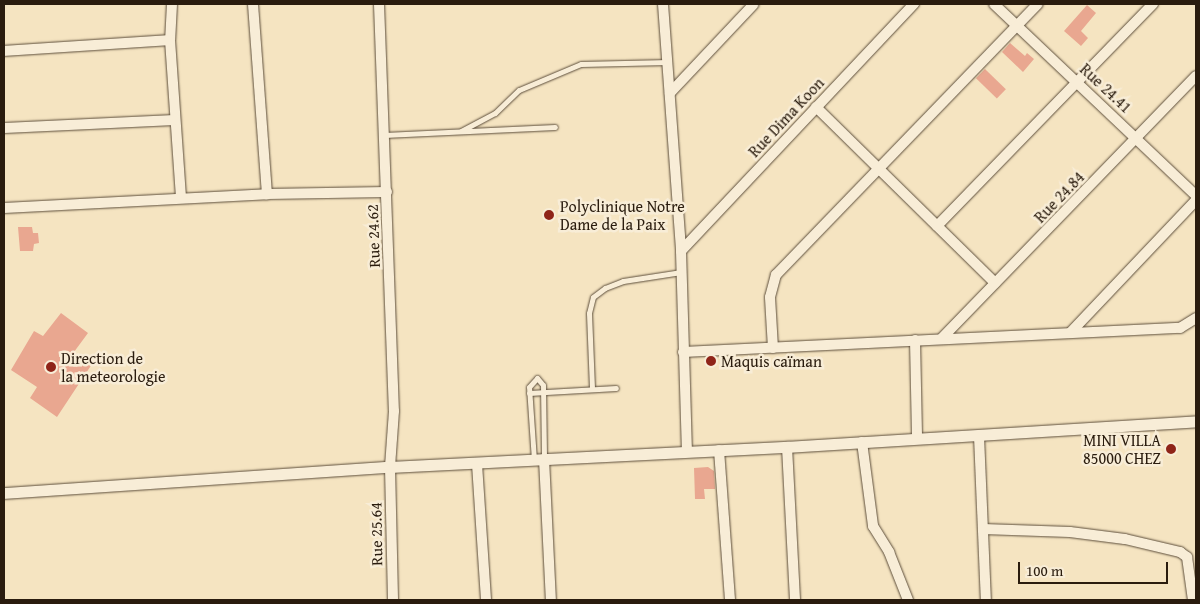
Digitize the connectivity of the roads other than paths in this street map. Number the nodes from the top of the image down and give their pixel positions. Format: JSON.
{"nodes":[{"id":1,"x":172,"y":4,"type":"edge"},
{"id":2,"x":253,"y":4,"type":"edge"},
{"id":3,"x":379,"y":4,"type":"edge"},
{"id":4,"x":664,"y":4,"type":"edge"},
{"id":5,"x":754,"y":4,"type":"edge"},
{"id":6,"x":914,"y":4,"type":"edge"},
{"id":7,"x":994,"y":4,"type":"edge"},
{"id":8,"x":1038,"y":4,"type":"edge"},
{"id":9,"x":1153,"y":4,"type":"edge"},
{"id":10,"x":1017,"y":25,"type":"junction"},
{"id":11,"x":170,"y":40,"type":"junction"},
{"id":12,"x":4,"y":50,"type":"edge"},
{"id":13,"x":668,"y":62,"type":"junction"},
{"id":14,"x":1196,"y":76,"type":"edge"},
{"id":15,"x":1077,"y":82,"type":"junction"},
{"id":16,"x":670,"y":92,"type":"junction"},
{"id":17,"x":816,"y":107,"type":"junction"},
{"id":18,"x":175,"y":120,"type":"junction"},
{"id":19,"x":554,"y":127,"type":"dead end"},
{"id":20,"x":4,"y":128,"type":"edge"},
{"id":21,"x":461,"y":131,"type":"junction"},
{"id":22,"x":384,"y":135,"type":"junction"},
{"id":23,"x":1137,"y":138,"type":"junction"},
{"id":24,"x":876,"y":169,"type":"junction"},
{"id":25,"x":387,"y":192,"type":"junction"},
{"id":26,"x":267,"y":194,"type":"junction"},
{"id":27,"x":1196,"y":196,"type":"edge"},
{"id":28,"x":181,"y":198,"type":"junction"},
{"id":29,"x":1196,"y":200,"type":"edge"},
{"id":30,"x":4,"y":208,"type":"edge"},
{"id":31,"x":936,"y":226,"type":"junction"},
{"id":32,"x":681,"y":251,"type":"junction"},
{"id":33,"x":682,"y":272,"type":"junction"},
{"id":34,"x":996,"y":283,"type":"junction"},
{"id":35,"x":1196,"y":318,"type":"edge"},
{"id":36,"x":1070,"y":333,"type":"junction"},
{"id":37,"x":942,"y":338,"type":"junction"},
{"id":38,"x":915,"y":340,"type":"junction"},
{"id":39,"x":773,"y":348,"type":"junction"},
{"id":40,"x":683,"y":352,"type":"junction"},
{"id":41,"x":592,"y":388,"type":"junction"},
{"id":42,"x":616,"y":388,"type":"dead end"},
{"id":43,"x":543,"y":391,"type":"junction"},
{"id":44,"x":529,"y":393,"type":"junction"},
{"id":45,"x":1196,"y":421,"type":"edge"},
{"id":46,"x":979,"y":436,"type":"junction"},
{"id":47,"x":917,"y":437,"type":"junction"},
{"id":48,"x":862,"y":442,"type":"junction"},
{"id":49,"x":787,"y":447,"type":"junction"},
{"id":50,"x":719,"y":450,"type":"junction"},
{"id":51,"x":687,"y":452,"type":"junction"},
{"id":52,"x":539,"y":460,"type":"junction"},
{"id":53,"x":477,"y":464,"type":"junction"},
{"id":54,"x":390,"y":467,"type":"junction"},
{"id":55,"x":4,"y":493,"type":"edge"},
{"id":56,"x":983,"y":529,"type":"junction"},
{"id":57,"x":393,"y":600,"type":"edge"},
{"id":58,"x":486,"y":600,"type":"edge"},
{"id":59,"x":551,"y":600,"type":"edge"},
{"id":60,"x":730,"y":600,"type":"edge"},
{"id":61,"x":795,"y":600,"type":"edge"},
{"id":62,"x":908,"y":600,"type":"edge"},
{"id":63,"x":986,"y":600,"type":"edge"},
{"id":64,"x":1193,"y":600,"type":"edge"}],
"edges":[{"from":1,"to":11,"type":"street"},
{"from":2,"to":26,"type":"street"},
{"from":3,"to":22,"type":"street","name":"Rue 24.62"},
{"from":4,"to":13,"type":"street"},
{"from":5,"to":16,"type":"street"},
{"from":6,"to":17,"type":"street","name":"Rue Dima Koon"},
{"from":7,"to":10,"type":"street","name":"Rue 24.41"},
{"from":8,"to":10,"type":"street"},
{"from":9,"to":15,"type":"street"},
{"from":10,"to":15,"type":"street","name":"Rue 24.41"},
{"from":10,"to":24,"type":"street"},
{"from":11,"to":12,"type":"street"},
{"from":11,"to":18,"type":"street"},
{"from":13,"to":16,"type":"street"},
{"from":13,"to":21,"type":"lane"},
{"from":14,"to":23,"type":"street","name":"Rue 24.84"},
{"from":15,"to":23,"type":"street","name":"Rue 24.41"},
{"from":15,"to":31,"type":"street"},
{"from":16,"to":32,"type":"street"},
{"from":17,"to":24,"type":"street"},
{"from":17,"to":32,"type":"street","name":"Rue Dima Koon"},
{"from":18,"to":20,"type":"street"},
{"from":18,"to":28,"type":"street"},
{"from":19,"to":21,"type":"lane"},
{"from":21,"to":22,"type":"lane"},
{"from":22,"to":25,"type":"street","name":"Rue 24.62"},
{"from":23,"to":27,"type":"street","name":"Rue 24.41"},
{"from":23,"to":34,"type":"street","name":"Rue 24.84"},
{"from":24,"to":31,"type":"street"},
{"from":24,"to":39,"type":"street"},
{"from":25,"to":26,"type":"street"},
{"from":25,"to":54,"type":"street","name":"Rue 24.62"},
{"from":26,"to":28,"type":"street"},
{"from":28,"to":30,"type":"street"},
{"from":29,"to":36,"type":"street"},
{"from":31,"to":34,"type":"street"},
{"from":32,"to":33,"type":"street"},
{"from":33,"to":40,"type":"street"},
{"from":33,"to":41,"type":"lane"},
{"from":34,"to":37,"type":"street","name":"Rue 24.84"},
{"from":35,"to":36,"type":"street"},
{"from":36,"to":37,"type":"street"},
{"from":37,"to":38,"type":"street"},
{"from":38,"to":39,"type":"street"},
{"from":38,"to":47,"type":"street"},
{"from":39,"to":40,"type":"street"},
{"from":40,"to":51,"type":"street"},
{"from":41,"to":42,"type":"lane"},
{"from":41,"to":43,"type":"lane"},
{"from":43,"to":44,"type":"lane"},
{"from":43,"to":44,"type":"lane"},
{"from":43,"to":52,"type":"lane"},
{"from":44,"to":52,"type":"lane"},
{"from":45,"to":46,"type":"street"},
{"from":46,"to":47,"type":"street"},
{"from":46,"to":56,"type":"street"},
{"from":47,"to":48,"type":"street"},
{"from":48,"to":49,"type":"street"},
{"from":48,"to":62,"type":"street"},
{"from":49,"to":50,"type":"street"},
{"from":49,"to":61,"type":"street"},
{"from":50,"to":51,"type":"street"},
{"from":50,"to":60,"type":"street"},
{"from":51,"to":52,"type":"street"},
{"from":52,"to":53,"type":"street"},
{"from":52,"to":59,"type":"street"},
{"from":53,"to":54,"type":"street"},
{"from":53,"to":58,"type":"street"},
{"from":54,"to":55,"type":"street"},
{"from":54,"to":57,"type":"street","name":"Rue 25.64"},
{"from":56,"to":63,"type":"street"},
{"from":56,"to":64,"type":"street"}]}
